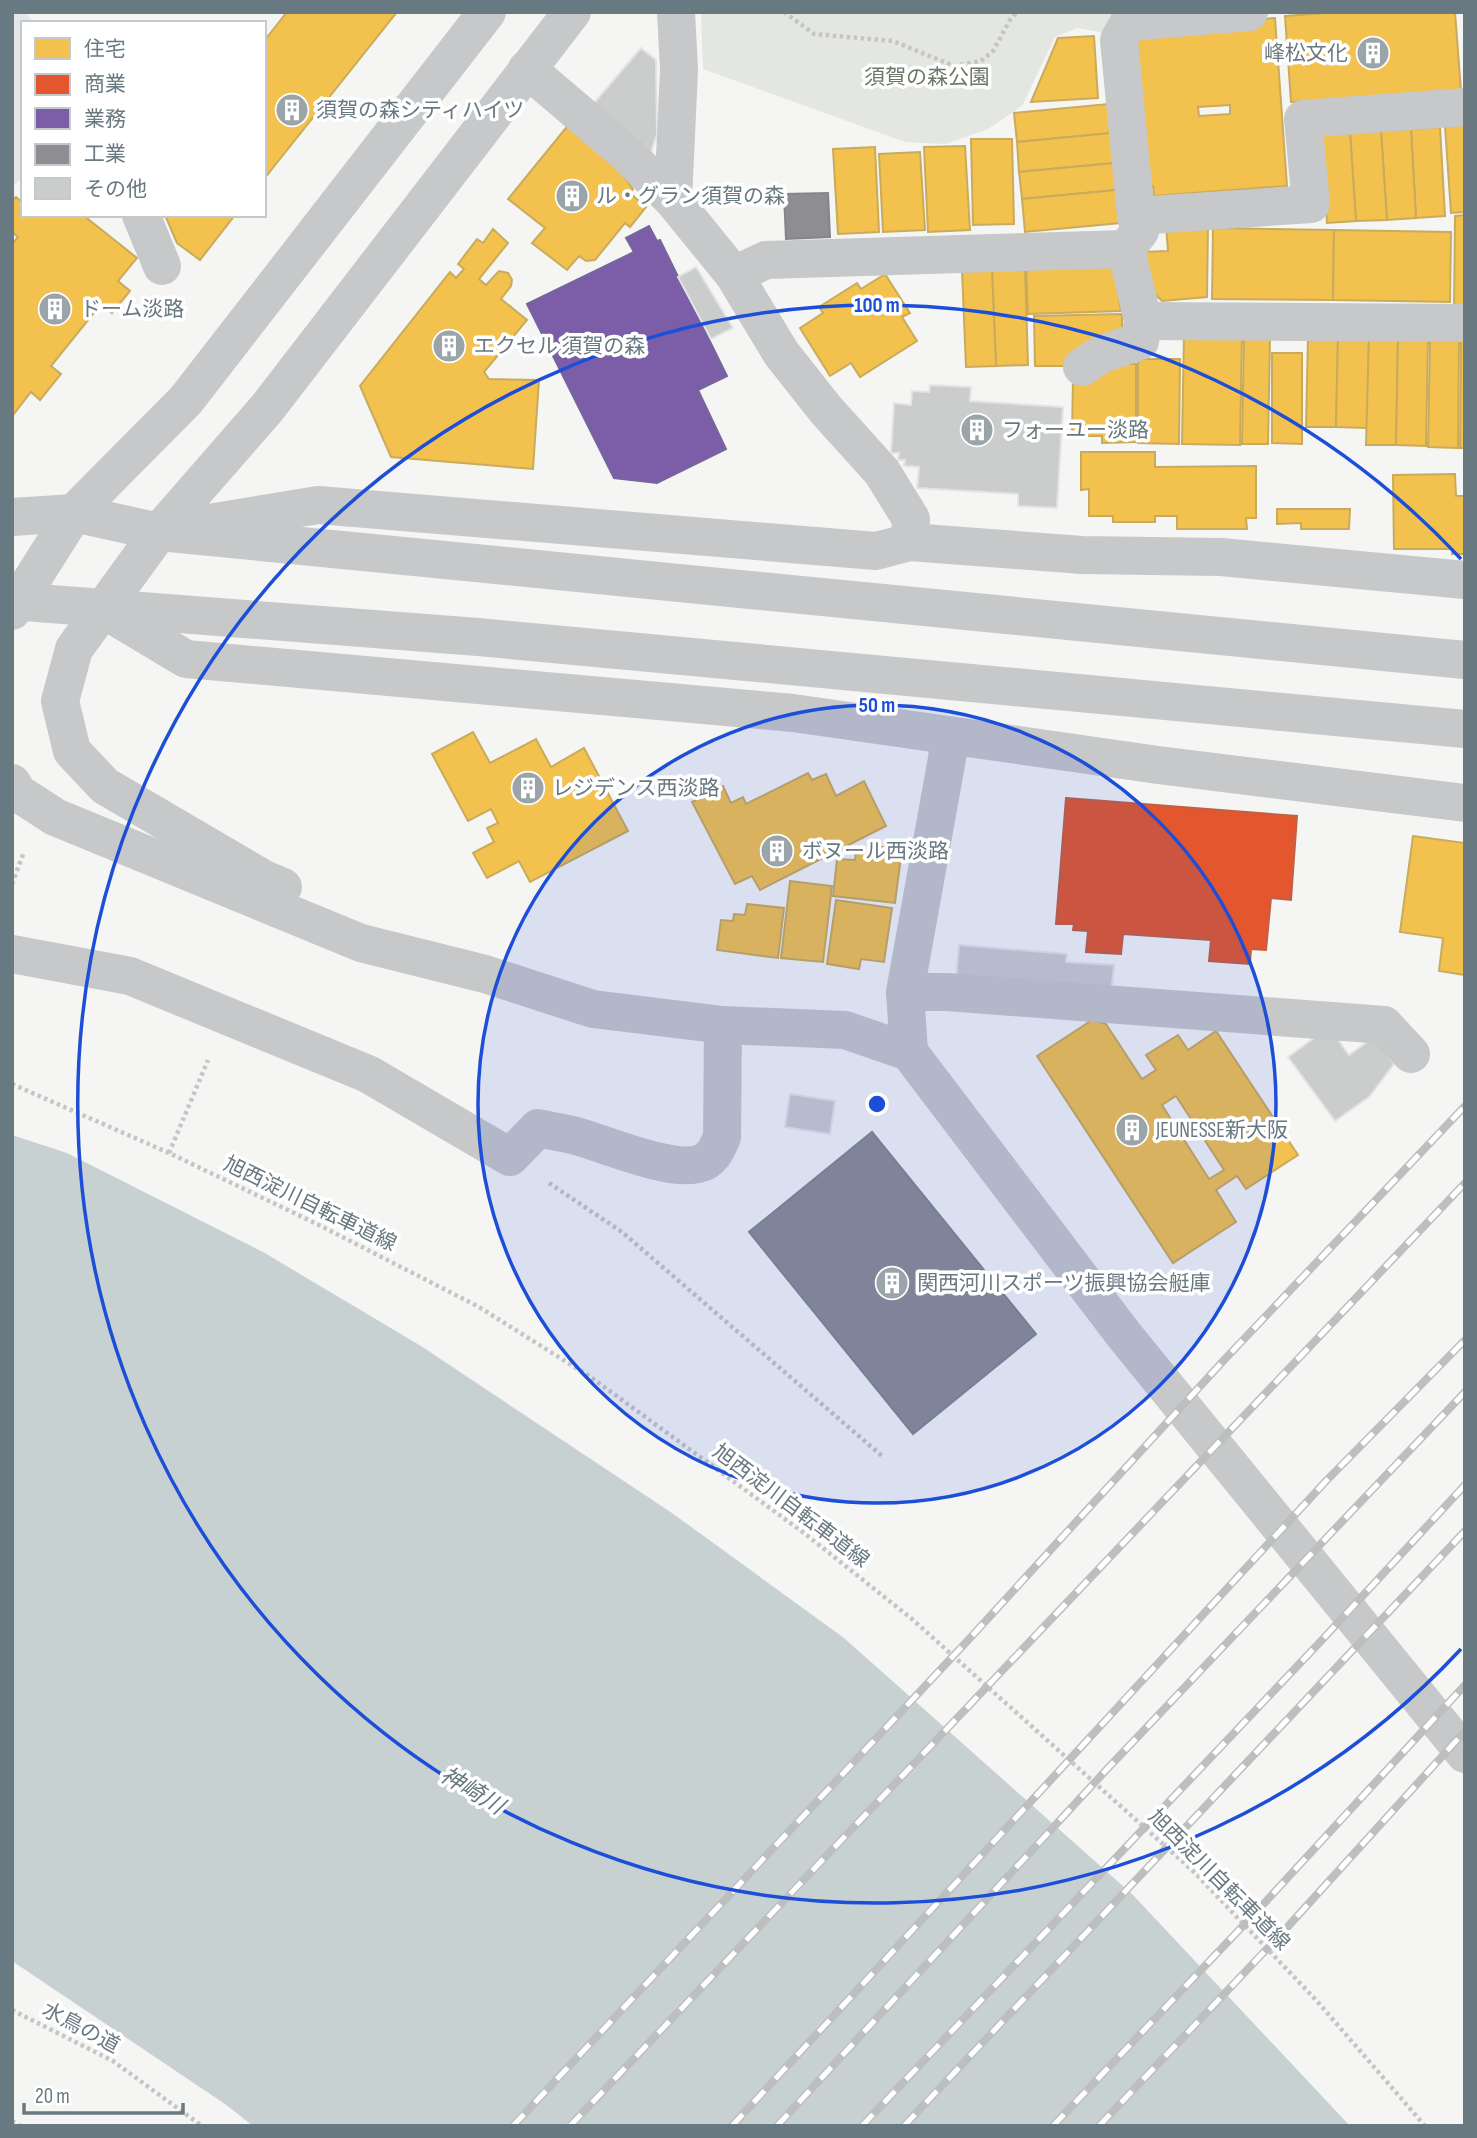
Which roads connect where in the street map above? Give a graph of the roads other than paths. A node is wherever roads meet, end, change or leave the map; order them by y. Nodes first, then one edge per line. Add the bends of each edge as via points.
1 (487, 12) edge
2 (572, 12) edge
3 (676, 12) edge
4 (1249, 12) edge
5 (527, 69) junction
6 (1465, 107) edge
7 (673, 200) junction
8 (142, 217) edge
9 (1131, 232) junction
10 (162, 266) dead end
11 (734, 275) junction
12 (1143, 321) junction
13 (1465, 323) edge
14 (1082, 367) dead end
15 (74, 513) junction
16 (12, 517) edge
17 (159, 532) junction
18 (910, 542) junction
19 (1465, 580) edge
20 (13, 604) edge
21 (102, 608) junction
22 (1465, 660) edge
23 (1465, 729) edge
24 (951, 736) junction
25 (12, 783) edge
26 (1465, 803) edge
27 (12, 954) edge
28 (485, 974) junction
29 (905, 992) junction
30 (723, 1025) junction
31 (909, 1052) junction
32 (1411, 1054) dead end
33 (1465, 1754) edge

1 - 15 street via 186,400
2 - 5 street
3 - 7 street via 680,70
4 - 9 street via 1129,22 1119,40
5 - 7 street via 627,154
5 - 17 street via 268,407
6 - 9 street via 1303,119 1311,204
7 - 11 street
8 - 10 street
9 - 11 street via 766,260
9 - 12 street
11 - 18 street via 781,352 882,472 911,519
12 - 13 street
12 - 14 street via 1140,341 1102,354
15 - 16 street
15 - 17 street
15 - 20 street
17 - 18 street via 318,505 877,551
17 - 21 street
17 - 22 street
18 - 19 street via 1082,555 1221,557
20 - 21 street
21 - 23 street via 492,638
21 - 24 street via 186,659 793,713
21 - 28 street via 74,649 60,701 72,751 105,786 264,879
24 - 26 street
24 - 29 street
25 - 28 street via 18,793 55,817 361,943
27 - 30 street via 130,976 368,1074 510,1157 538,1128 663,1162 700,1164 715,1154 722,1137
28 - 30 street via 593,1009
29 - 31 street
29 - 32 street via 1384,1025
30 - 31 street via 845,1030
31 - 33 street via 1124,1335

